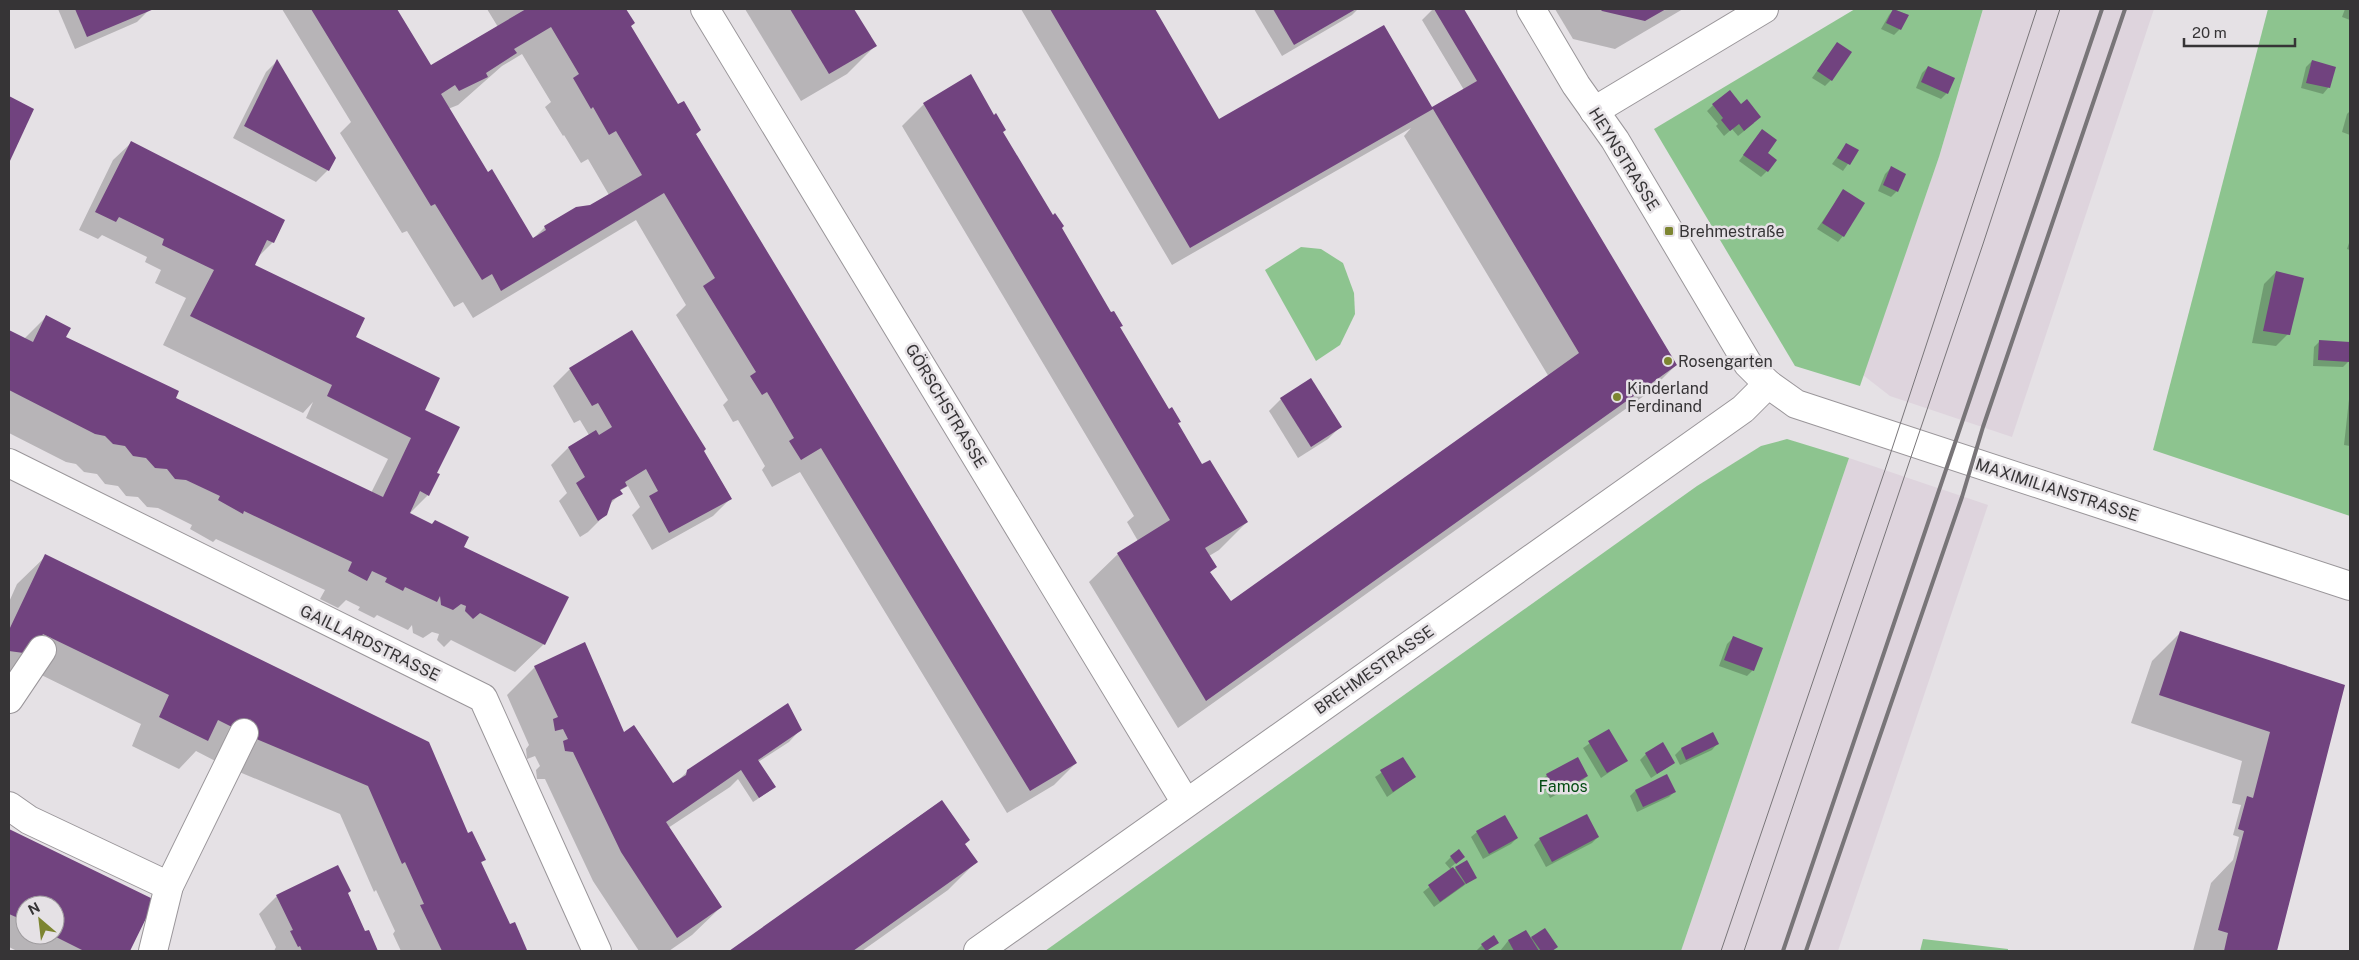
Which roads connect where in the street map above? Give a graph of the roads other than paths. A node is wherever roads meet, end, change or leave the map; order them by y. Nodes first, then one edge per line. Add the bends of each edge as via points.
1 (705, 9) edge
2 (1531, 9) edge
3 (1764, 9) edge
4 (1594, 111) junction
5 (1768, 384) junction
6 (9, 463) edge
7 (2350, 586) edge
8 (42, 650) dead end
9 (9, 699) edge
10 (244, 733) dead end
11 (1186, 803) junction
12 (9, 806) edge
13 (169, 886) junction
14 (152, 951) edge
15 (596, 951) edge
16 (978, 951) edge

1 - 11 street, GÖRSCHSTRASSE
2 - 4 street, HEYNSTRASSE
3 - 4 street
4 - 5 street, HEYNSTRASSE via 1748,364
5 - 7 street, MAXIMILIANSTRASSE via 1796,404
5 - 11 street, BREHMESTRASSE via 1743,409
6 - 15 street, GAILLARDSTRASSE via 483,698
8 - 9 street
10 - 13 street
11 - 16 street, BREHMESTRASSE
12 - 13 street via 29,820
13 - 14 street

